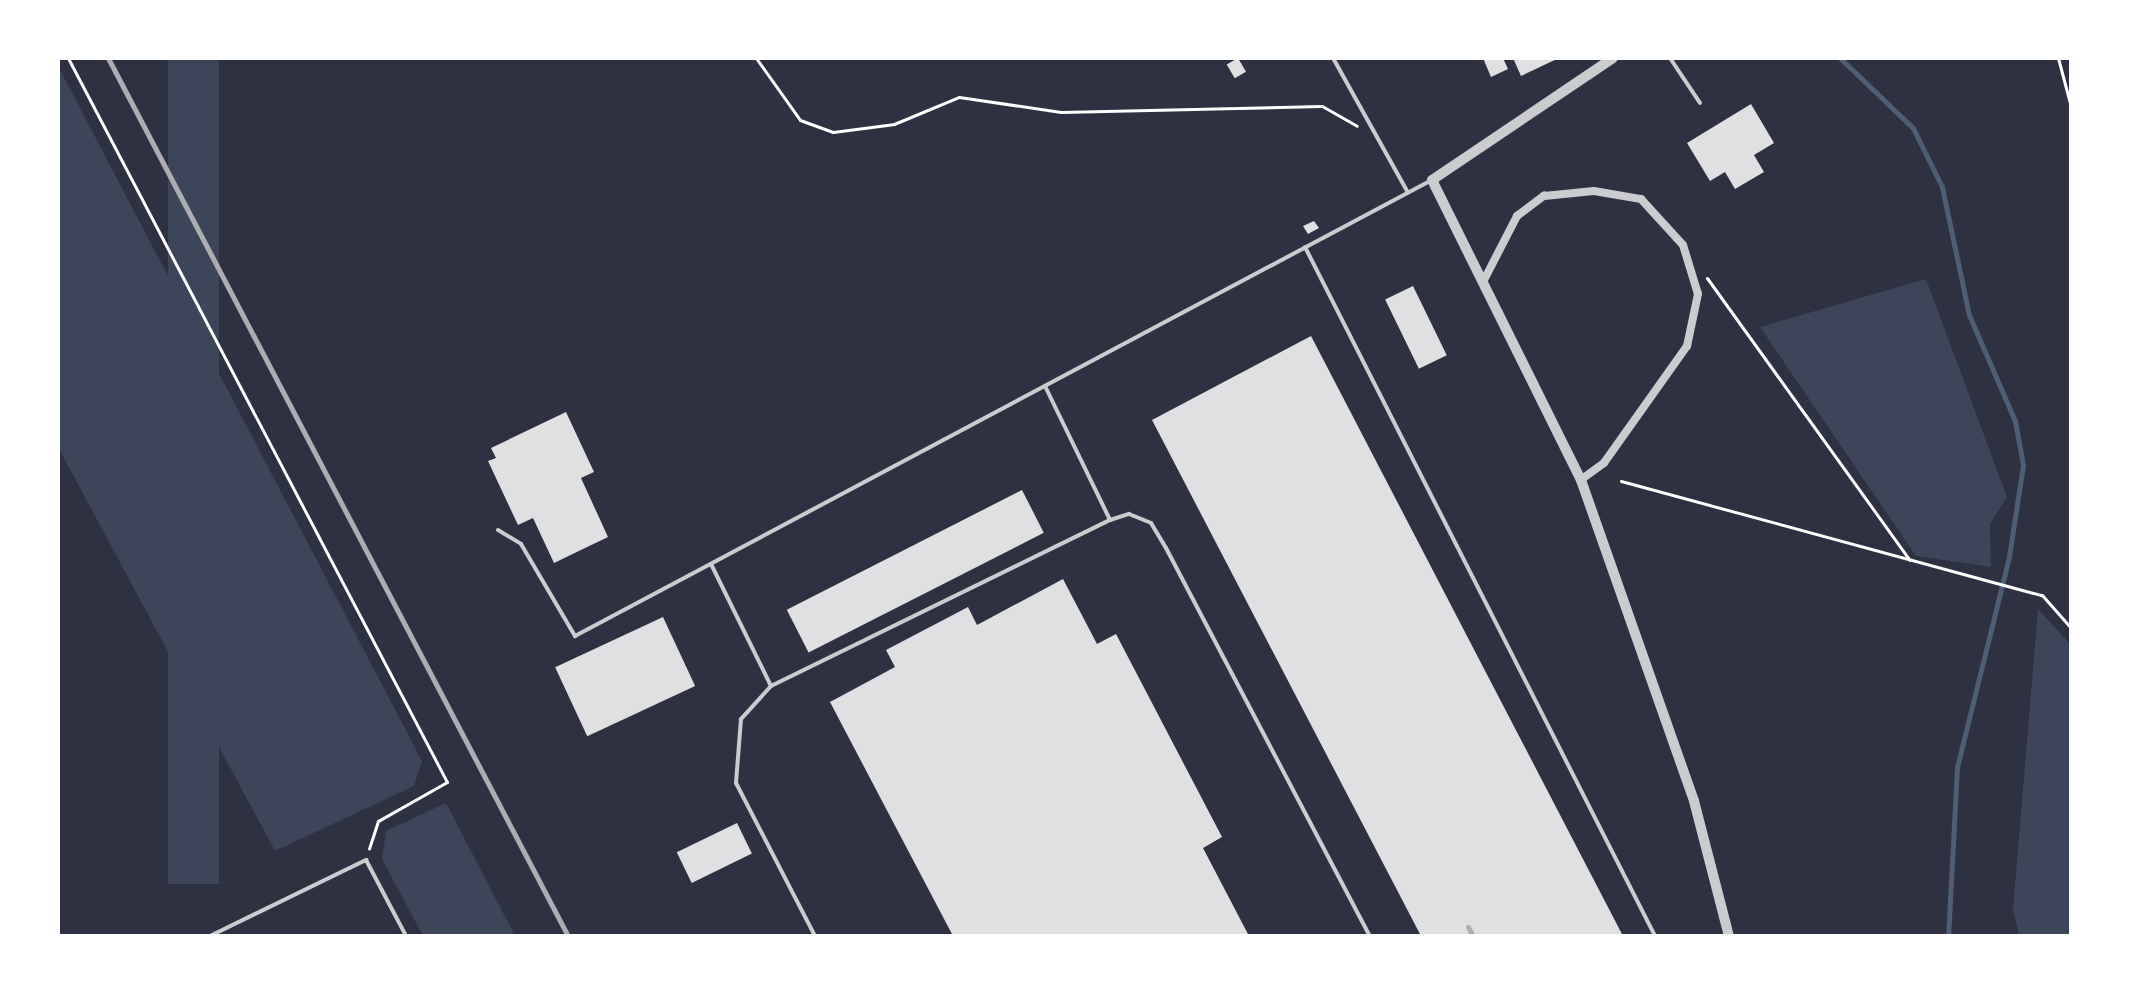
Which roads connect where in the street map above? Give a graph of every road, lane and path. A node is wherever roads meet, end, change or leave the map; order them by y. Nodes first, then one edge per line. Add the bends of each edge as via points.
1 (68, 58) edge
2 (756, 58) edge
3 (1333, 58) edge
4 (1613, 58) edge
5 (1670, 58) edge
6 (2058, 58) edge
7 (1700, 103) dead end
8 (2071, 107) edge
9 (1377, 137) junction
10 (1432, 180) junction
11 (1408, 193) junction
12 (1305, 247) junction
13 (1702, 271) dead end
14 (1484, 280) junction
15 (1045, 386) junction
16 (1581, 480) junction
17 (1621, 481) dead end
18 (1110, 520) junction
19 (498, 530) dead end
20 (1911, 562) junction
21 (711, 564) junction
22 (2071, 628) edge
23 (771, 686) junction
24 (366, 860) junction
25 (210, 936) edge
26 (406, 936) edge
27 (815, 936) edge
28 (1370, 936) edge
29 (1655, 936) edge
30 (1729, 936) edge

1 - 24 path via 447,782 378,821
2 - 9 path via 800,120 833,132 894,124 959,97 1091,112 1322,106
3 - 9 lane
4 - 10 street
5 - 7 lane
6 - 8 path
9 - 11 lane
10 - 11 lane
10 - 14 street
11 - 12 lane
12 - 15 lane
12 - 29 lane
13 - 20 path
14 - 16 street
14 - 16 street via 1517,216 1544,196 1594,191 1641,199 1683,245 1698,294 1687,346 1604,463
15 - 18 lane
15 - 21 lane
16 - 30 street via 1694,801
17 - 20 path
18 - 23 lane
18 - 28 lane via 1129,514 1151,523
19 - 21 lane via 521,544 575,636
20 - 22 path via 2042,595
21 - 23 lane
23 - 27 lane via 741,719 736,783
24 - 25 lane
24 - 26 lane

